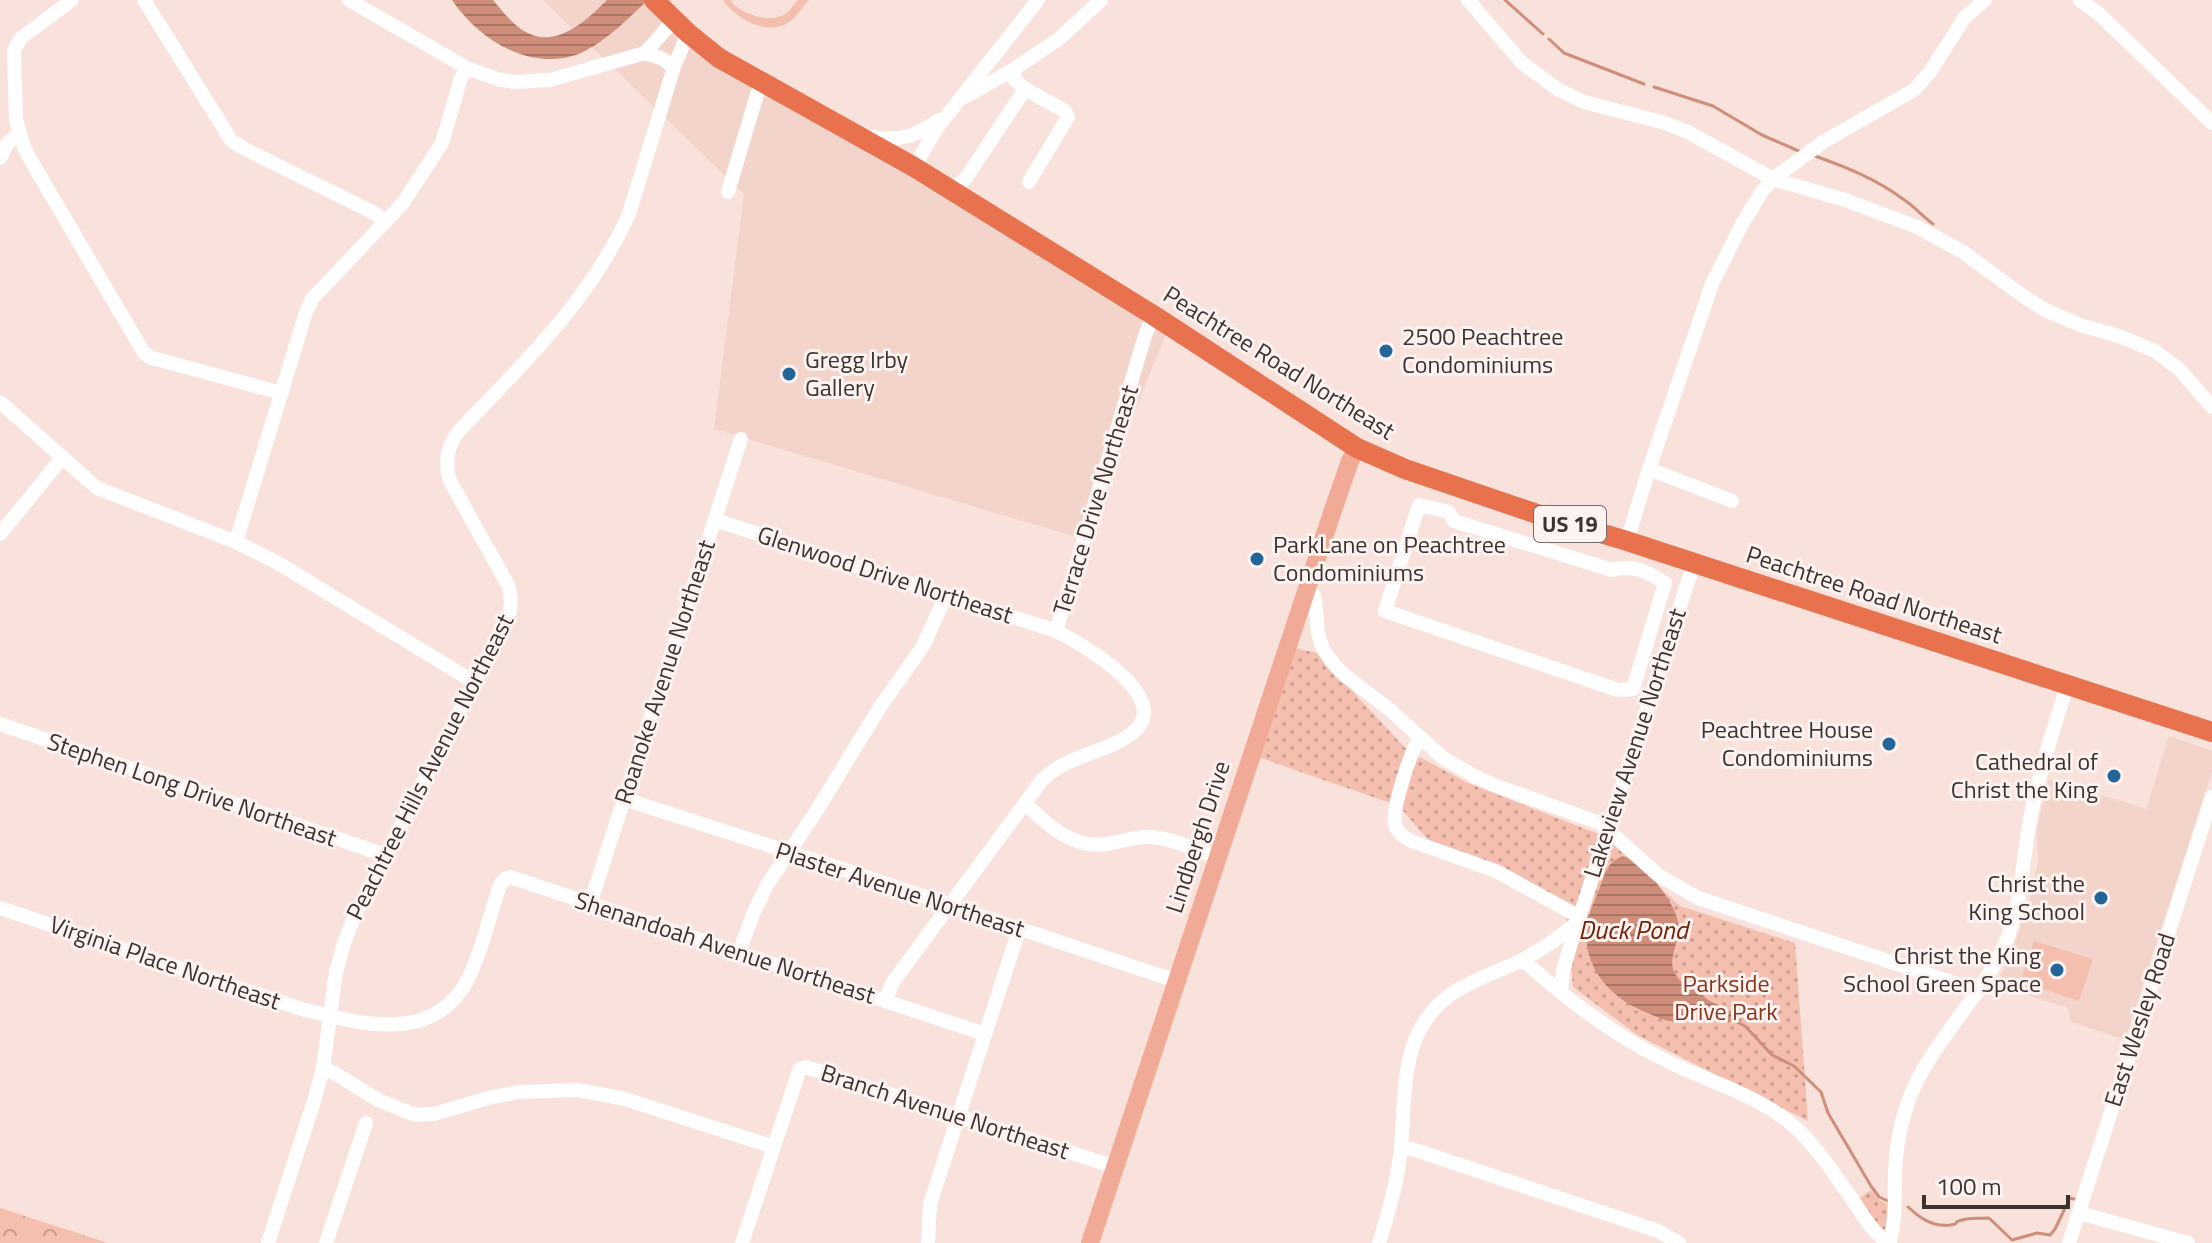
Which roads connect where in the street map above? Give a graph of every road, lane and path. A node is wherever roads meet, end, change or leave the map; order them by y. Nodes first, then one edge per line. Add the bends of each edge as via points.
1 (72, 0) edge
2 (144, 0) edge
3 (349, 0) edge
4 (1038, 0) edge
5 (1101, 0) edge
6 (1468, 0) edge
7 (1985, 0) edge
8 (2081, 0) edge
9 (656, 2) edge
10 (681, 26) junction
11 (645, 53) junction
12 (674, 67) junction
13 (467, 68) junction
14 (1014, 69) junction
15 (761, 81) junction
16 (1025, 89) junction
17 (953, 107) junction
18 (2212, 123) edge
19 (19, 133) junction
20 (858, 136) junction
21 (0, 158) edge
22 (914, 167) junction
23 (1773, 179) junction
24 (1029, 182) dead end
25 (728, 192) dead end
26 (953, 192) junction
27 (385, 223) junction
28 (1153, 315) junction
29 (282, 393) junction
30 (0, 402) edge
31 (2212, 407) edge
32 (741, 439) dead end
33 (1357, 448) junction
34 (62, 458) junction
35 (1649, 469) junction
36 (1464, 489) junction
37 (1732, 501) dead end
38 (715, 520) junction
39 (1454, 521) junction
40 (0, 534) edge
41 (1627, 541) junction
42 (236, 542) junction
43 (1694, 563) junction
44 (1308, 586) junction
45 (946, 595) junction
46 (1056, 631) junction
47 (1643, 653) junction
48 (1661, 662) junction
49 (1637, 674) junction
50 (474, 682) junction
51 (1655, 683) junction
52 (2067, 686) junction
53 (0, 724) edge
54 (2212, 732) edge
55 (1420, 738) junction
56 (2212, 797) edge
57 (624, 799) junction
58 (1025, 803) junction
59 (1607, 828) junction
60 (789, 853) junction
61 (385, 855) junction
62 (1217, 857) junction
63 (590, 904) junction
64 (949, 906) junction
65 (0, 908) edge
66 (489, 916) joint
67 (1578, 919) junction
68 (1019, 930) junction
69 (739, 953) junction
70 (1523, 960) junction
71 (1176, 981) junction
72 (1561, 992) junction
73 (1977, 993) junction
74 (885, 1001) junction
75 (330, 1016) junction
76 (985, 1034) junction
77 (323, 1068) junction
78 (958, 1116) junction
79 (366, 1123) dead end
80 (774, 1147) junction
81 (1401, 1147) junction
82 (1115, 1167) junction
83 (2079, 1213) junction
84 (1889, 1242) edge
85 (268, 1243) edge
86 (326, 1243) edge
87 (742, 1243) edge
88 (928, 1243) edge
89 (1090, 1243) edge
90 (1379, 1243) edge
91 (1679, 1243) edge
92 (2069, 1243) edge
93 (2188, 1243) edge

1 - 19 street via 16,43
2 - 27 street via 231,140
3 - 13 street
4 - 17 street
5 - 14 street via 1060,38
6 - 23 street via 1522,63 1559,90 1688,132
7 - 23 street via 1965,17 1914,90 1823,142
8 - 18 street
9 - 10 highway, Peachtree Road Northeast / US 19
10 - 11 street
10 - 12 street, Peachtree Hills Avenue Northeast
10 - 15 highway, Peachtree Road Northeast / US 19 via 719,58
11 - 12 street
11 - 13 street via 532,82 497,79
12 - 50 street, Peachtree Hills Avenue Northeast via 619,236 559,325 449,447 450,481 511,597 509,615
13 - 27 street via 442,143
14 - 16 street via 1015,80
14 - 17 street
15 - 20 highway, Peachtree Road Northeast / US 19
15 - 25 street
16 - 24 street via 1068,117
16 - 26 street
17 - 20 street via 911,136
17 - 22 street
19 - 21 street
19 - 29 street via 144,353
20 - 22 highway, Peachtree Road Northeast / US 19
22 - 26 highway, Peachtree Road Northeast / US 19
23 - 31 street via 1892,216 1939,238 2045,310 2155,351
23 - 35 street via 1742,224 1712,284
26 - 28 highway, Peachtree Road Northeast / US 19
27 - 29 street via 312,299
28 - 33 highway, Peachtree Road Northeast / US 19
28 - 46 street, Terrace Drive Northeast
29 - 42 street
30 - 34 street
32 - 38 street, Roanoke Avenue Northeast
33 - 36 highway, Peachtree Road Northeast / US 19
33 - 44 main road, Lindbergh Drive
34 - 40 street
34 - 42 street via 97,488
35 - 37 street
35 - 41 street
36 - 39 street
36 - 41 highway, Peachtree Road Northeast / US 19
38 - 45 street, Glenwood Drive Northeast
38 - 57 street, Roanoke Avenue Northeast
39 - 47 street via 1612,570 1627,566 1649,572 1665,583
39 - 49 street via 1449,512 1419,505 1385,611 1618,690 1633,689
41 - 43 highway, Peachtree Road Northeast / US 19
42 - 50 street
43 - 48 street, Lakeview Avenue Northeast
43 - 52 highway, Peachtree Road Northeast / US 19
44 - 55 street via 1315,598 1323,649 1332,662
44 - 62 main road, Lindbergh Drive
45 - 46 street, Glenwood Drive Northeast
45 - 60 street via 923,646
46 - 58 street, Terrace Drive Northeast via 1125,679 1141,697 1144,714 1130,735 1051,771
47 - 48 street
47 - 49 street
48 - 51 street, Lakeview Avenue Northeast
49 - 51 street
50 - 61 street, Peachtree Hills Avenue Northeast
51 - 59 street, Lakeview Avenue Northeast
52 - 54 highway, Peachtree Road Northeast / US 19
52 - 73 street via 2036,791 2013,921 1999,958
53 - 61 street, Stephen Long Drive Northeast
55 - 59 street via 1476,777
55 - 67 street via 1394,812 1401,834 1496,871
56 - 83 street, East Wesley Road
57 - 60 street, Plaster Avenue Northeast
57 - 63 street, Roanoke Avenue Northeast
58 - 62 street via 1054,830 1083,843 1151,837
58 - 64 street
59 - 67 street, Lakeview Avenue Northeast
59 - 73 street via 1658,875 1698,898
60 - 64 street, Plaster Avenue Northeast
60 - 69 street via 759,899
61 - 75 street, Peachtree Hills Avenue Northeast via 345,940
62 - 71 main road, Lindbergh Drive
63 - 66 street, Shenandoah Avenue Northeast via 510,877 500,885
63 - 69 street, Shenandoah Avenue Northeast
64 - 68 street, Plaster Avenue Northeast
64 - 74 street
65 - 75 street, Virginia Place Northeast
66 - 75 street, Virginia Place Northeast via 469,977 444,1009 426,1019 391,1026
67 - 70 street
67 - 72 street, Lakeview Avenue Northeast
68 - 71 street, Plaster Avenue Northeast
68 - 76 street
69 - 74 street, Shenandoah Avenue Northeast
70 - 72 street
70 - 81 street via 1449,995 1419,1028 1406,1065
71 - 82 main road, Lindbergh Drive
72 - 84 street via 1642,1048 1744,1094 1788,1122 1824,1161 1876,1234
73 - 84 street via 1930,1058 1907,1106 1897,1149
74 - 76 street, Shenandoah Avenue Northeast
75 - 77 street, Peachtree Hills Avenue Northeast
76 - 78 street
77 - 80 street via 415,1115 518,1092 578,1090 625,1099
77 - 85 street, Peachtree Hills Avenue Northeast
78 - 80 street, Branch Avenue Northeast via 811,1068 800,1069
78 - 82 street, Branch Avenue Northeast
78 - 88 street via 930,1204
79 - 86 street
80 - 87 street
81 - 90 street
81 - 91 street via 1658,1231
82 - 89 main road, Lindbergh Drive
83 - 92 street, East Wesley Road
83 - 93 street

